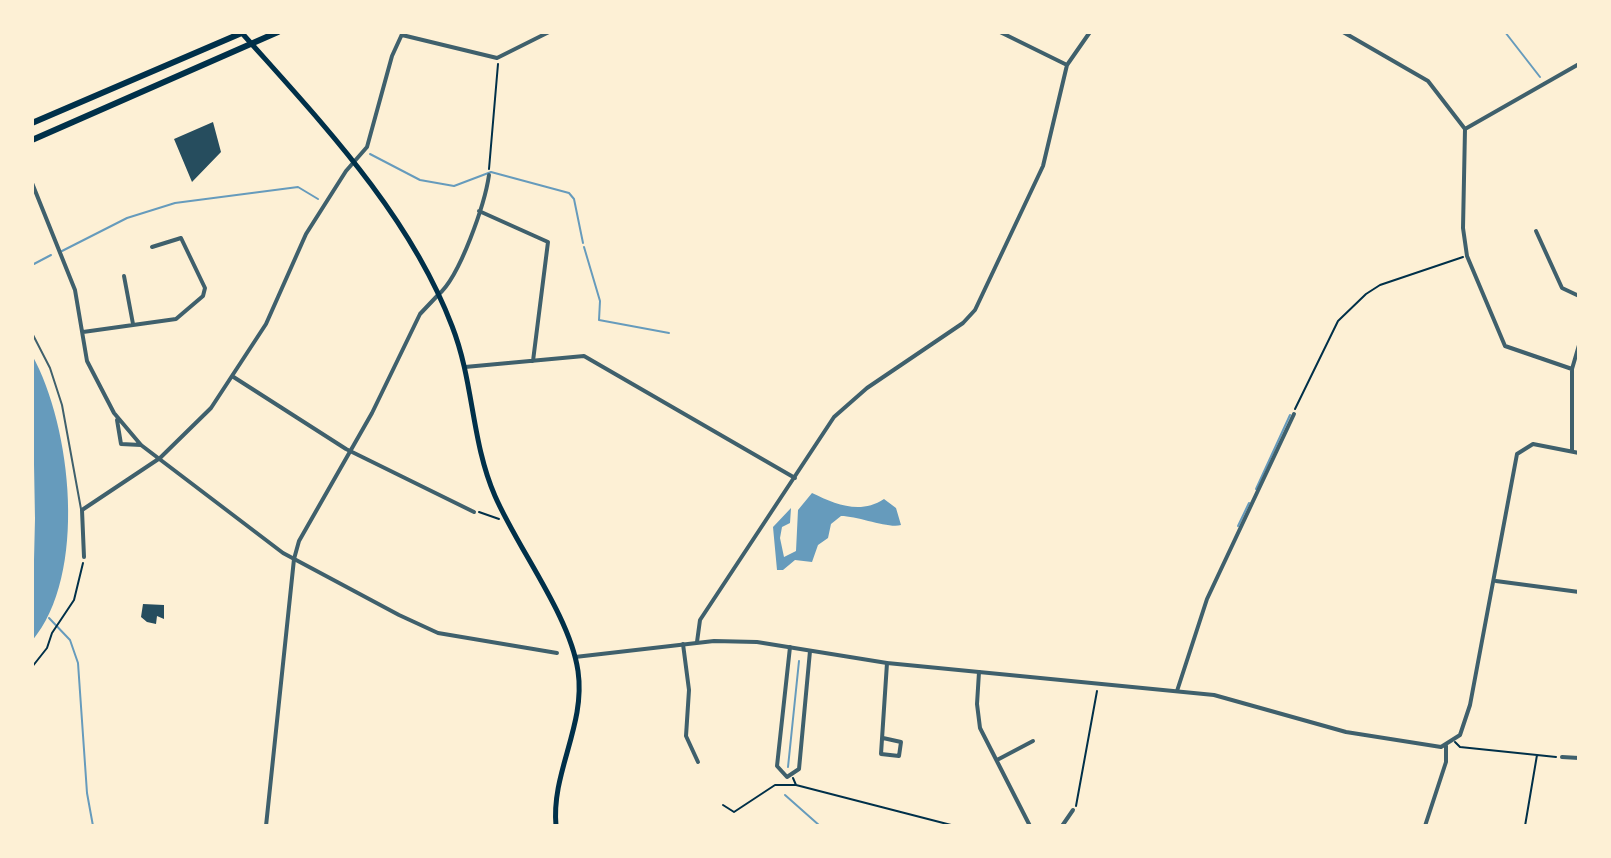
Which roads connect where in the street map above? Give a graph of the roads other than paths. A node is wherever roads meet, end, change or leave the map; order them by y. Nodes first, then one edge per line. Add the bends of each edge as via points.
1 (243, 32) edge
2 (278, 32) edge
3 (549, 32) edge
4 (1000, 32) edge
5 (1090, 32) edge
6 (1343, 32) edge
7 (402, 34) edge
8 (1579, 64) edge
9 (1067, 65) junction
10 (32, 123) edge
11 (1465, 129) junction
12 (32, 140) edge
13 (354, 163) junction
14 (489, 173) road end
15 (32, 183) edge
16 (479, 211) junction
17 (1536, 231) dead end
18 (152, 247) dead end
19 (124, 276) dead end
20 (438, 295) junction
21 (1579, 296) edge
22 (133, 324) junction
23 (83, 332) junction
24 (32, 333) edge
25 (1579, 345) edge
26 (533, 361) junction
27 (465, 367) junction
28 (1572, 369) junction
29 (232, 376) junction
30 (1294, 414) road end
31 (117, 417) junction
32 (141, 445) junction
33 (352, 450) junction
34 (1572, 451) junction
35 (1579, 453) edge
36 (160, 458) junction
37 (795, 478) junction
38 (82, 510) junction
39 (474, 512) road end
40 (84, 557) road end
41 (294, 559) junction
42 (1496, 581) junction
43 (1579, 592) edge
44 (697, 642) junction
45 (683, 644) junction
46 (790, 647) junction
47 (810, 651) junction
48 (557, 653) dead end
49 (575, 657) junction
50 (887, 663) junction
51 (979, 672) junction
52 (1177, 691) junction
53 (883, 738) junction
54 (1033, 741) dead end
55 (1446, 746) junction
56 (1562, 757) road end
57 (1579, 758) edge
58 (997, 760) junction
59 (698, 762) dead end
60 (1073, 810) road end
61 (266, 826) edge
62 (556, 826) edge
63 (1030, 826) edge
64 (1062, 826) edge
65 (1425, 826) edge

1 - 10 highway
1 - 13 main road
2 - 12 highway
3 - 7 street via 497,58
4 - 9 street
5 - 9 street
6 - 11 street via 1428,81
7 - 13 street via 367,147
8 - 11 street
9 - 37 street via 1043,166 975,310 844,407
11 - 28 street via 1467,256 1505,346
13 - 20 main road via 385,202
13 - 29 street via 306,234 266,324
14 - 16 street
15 - 23 street via 75,290
16 - 20 street via 450,282
16 - 26 street via 548,242
17 - 21 street via 1562,288
18 - 22 street via 181,238 205,293 176,319
19 - 22 street
20 - 27 main road
20 - 33 street via 420,314
22 - 23 street
23 - 31 street via 87,361
24 - 38 lane via 61,401
25 - 28 street
26 - 27 street
26 - 37 street via 593,359
27 - 49 main road via 481,460
28 - 34 street
29 - 33 street
29 - 36 street via 201,421
30 - 52 street via 1207,599
31 - 32 street
31 - 32 street via 121,444
32 - 36 street
33 - 39 street
33 - 41 street via 299,541
34 - 35 street
34 - 42 street via 1533,444 1517,454
36 - 38 street
36 - 41 street
37 - 44 street via 700,620
38 - 40 street
41 - 48 street via 438,633
41 - 61 street
42 - 43 street
42 - 55 street via 1463,730
44 - 45 street
44 - 46 street
45 - 49 street
45 - 59 street via 689,690 686,736
46 - 47 street
46 - 47 street via 777,766 787,777 799,769
47 - 50 street
49 - 62 main road via 578,715 558,784
50 - 51 street
50 - 53 street
51 - 52 street
51 - 58 street via 977,717
52 - 55 street via 1214,695 1346,732 1429,748
53 - 53 street via 881,754 899,756 901,742
54 - 58 street
55 - 65 street via 1446,762
56 - 57 street
58 - 63 street
60 - 64 street

